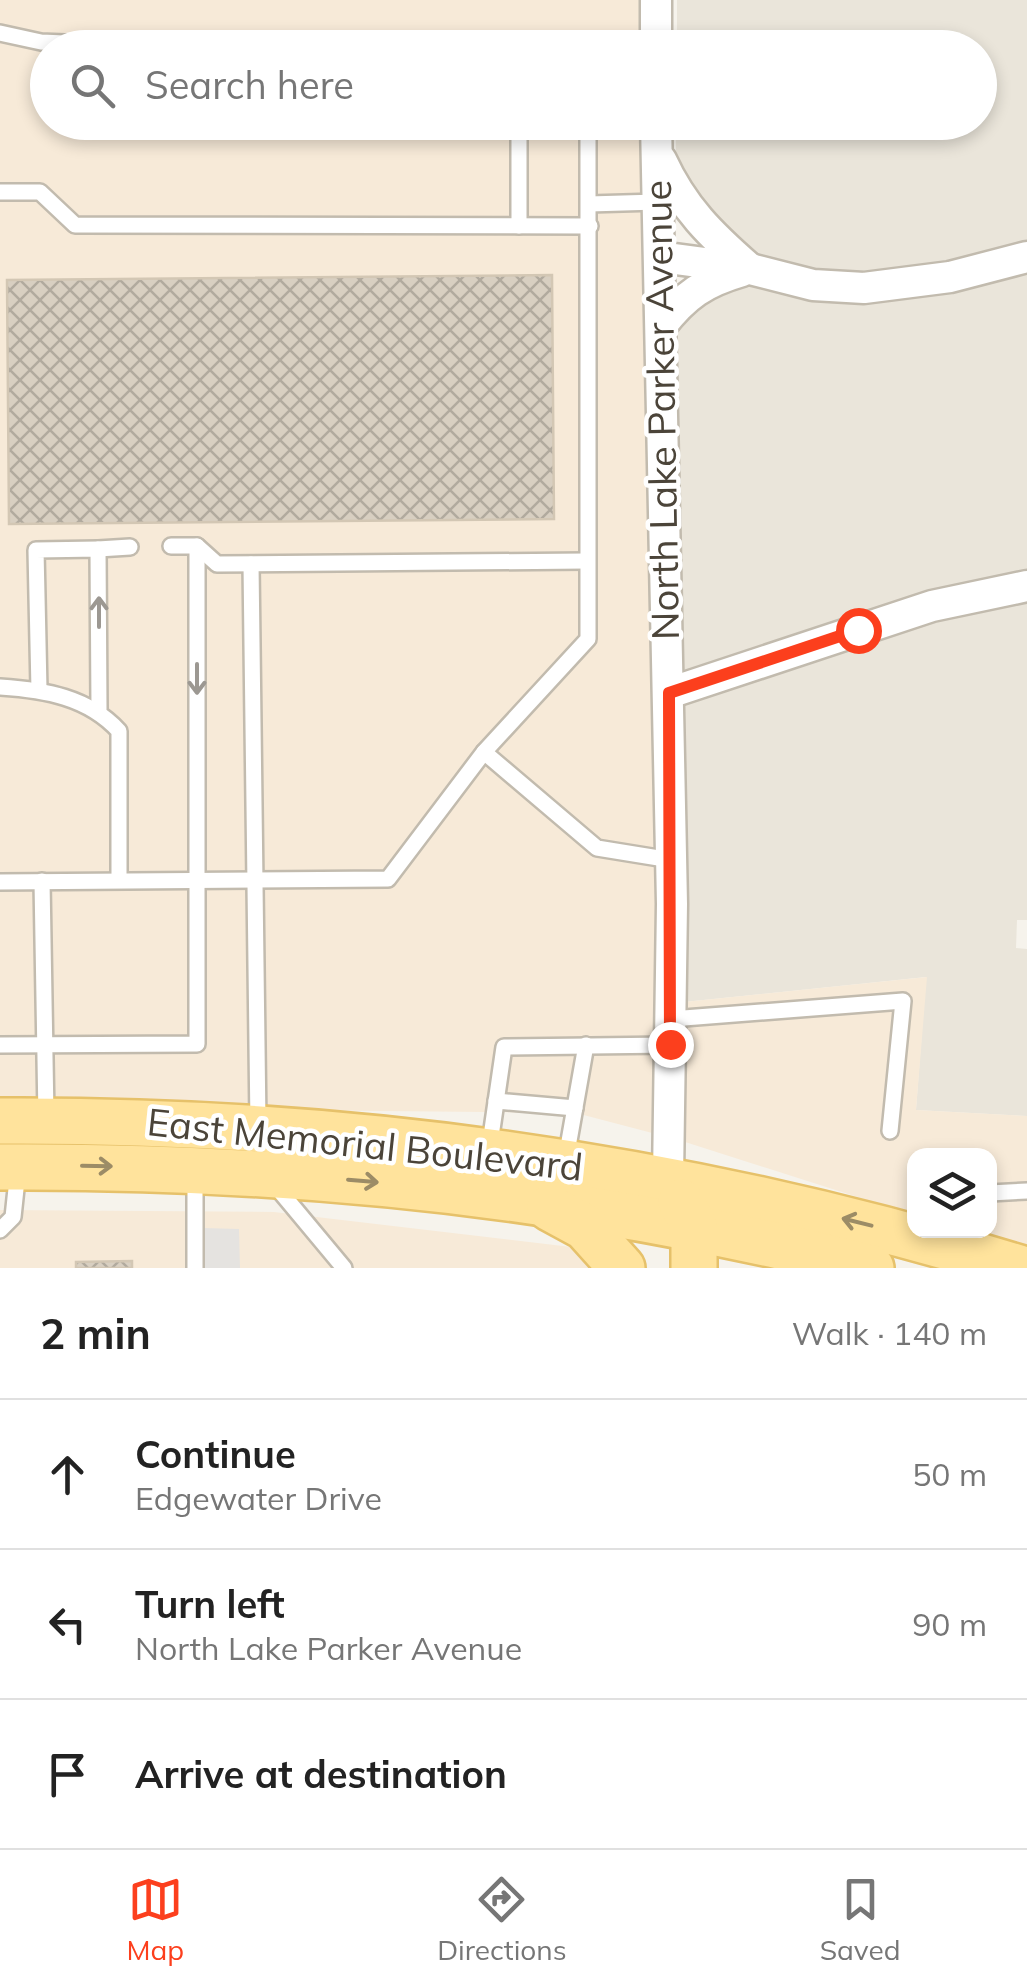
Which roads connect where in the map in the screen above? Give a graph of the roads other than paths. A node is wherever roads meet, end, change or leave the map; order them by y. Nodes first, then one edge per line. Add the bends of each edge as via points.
1 (656, 0) edge
2 (656, 30) edge
3 (0, 33) edge
4 (30, 40) edge
5 (519, 140) edge
6 (588, 140) edge
7 (656, 140) edge
8 (657, 140) edge
9 (0, 192) edge
10 (657, 202) junction
11 (589, 204) junction
12 (518, 226) junction
13 (590, 226) junction
14 (660, 256) junction
15 (1027, 257) edge
16 (750, 269) junction
17 (660, 326) junction
18 (171, 546) dead end
19 (198, 546) junction
20 (130, 547) dead end
21 (98, 550) junction
22 (586, 561) junction
23 (251, 564) junction
24 (1027, 586) edge
25 (0, 687) edge
26 (38, 690) junction
27 (669, 693) junction
28 (99, 709) junction
29 (484, 752) junction
30 (671, 860) junction
31 (254, 879) junction
32 (119, 880) junction
33 (42, 881) junction
34 (197, 881) junction
35 (0, 882) edge
36 (671, 1032) junction
37 (46, 1044) junction
38 (0, 1045) edge
39 (586, 1045) junction
40 (496, 1101) junction
41 (575, 1108) junction
42 (0, 1121) edge
43 (46, 1121) junction
44 (258, 1129) junction
45 (890, 1131) dead end
46 (489, 1151) junction
47 (565, 1162) junction
48 (9, 1167) edge
49 (195, 1170) junction
50 (266, 1173) junction
51 (1027, 1191) edge
52 (997, 1193) edge
53 (659, 1198) junction
54 (535, 1200) junction
55 (0, 1230) edge
56 (964, 1240) edge
57 (694, 1247) edge
58 (194, 1268) edge
59 (344, 1268) edge
60 (622, 1268) edge
61 (648, 1268) edge
62 (872, 1268) edge
63 (1018, 1268) edge

1 - 2 street
3 - 4 lane
5 - 12 lane
6 - 11 lane
7 - 10 street, North Lake Parker Avenue
8 - 16 street via 678,197
9 - 12 lane via 40,192 75,225
10 - 11 lane
10 - 14 street, North Lake Parker Avenue
11 - 13 lane
12 - 13 lane
13 - 22 lane
14 - 16 street
14 - 17 street, North Lake Parker Avenue
15 - 16 street via 864,288 813,285
16 - 17 street via 700,286
17 - 27 street, North Lake Parker Avenue
18 - 19 lane
19 - 23 lane via 217,564
19 -> 34 lane
20 - 21 lane
21 - 26 lane via 36,550
28 -> 21 lane
22 - 23 lane
22 - 29 lane via 588,638
23 - 31 lane
24 - 27 street via 932,606
25 - 26 lane
26 - 28 lane
27 - 30 street, North Lake Parker Avenue
28 - 32 lane via 119,732
29 - 30 lane via 597,848
29 - 31 lane via 388,879
30 - 36 street, North Lake Parker Avenue
31 - 34 lane
31 - 44 lane
32 - 33 lane
32 - 34 lane
33 - 35 lane
33 - 37 lane
34 - 37 lane via 198,1044
36 - 39 lane
36 - 45 lane via 903,1002
36 - 53 street, North Lake Parker Avenue
37 - 38 lane
37 - 43 lane
39 - 40 lane via 504,1046
39 - 41 lane
40 - 41 lane
40 - 46 lane
41 - 47 lane
42 - 43 main road, East Memorial Boulevard
43 - 44 main road, East Memorial Boulevard
44 - 46 main road, East Memorial Boulevard
46 - 47 main road, East Memorial Boulevard
47 - 53 main road, East Memorial Boulevard
48 -> 49 main road, East Memorial Boulevard
48 - 55 lane via 13,1218
49 - 50 main road, East Memorial Boulevard
49 - 58 lane
50 -> 54 main road, East Memorial Boulevard
50 - 59 lane
51 - 52 lane
53 - 54 main road, East Memorial Boulevard
56 -> 53 main road, East Memorial Boulevard
53 - 57 main road
53 - 61 main road
54 - 60 main road via 585,1226
56 - 63 main road, East Memorial Boulevard
57 - 62 main road

